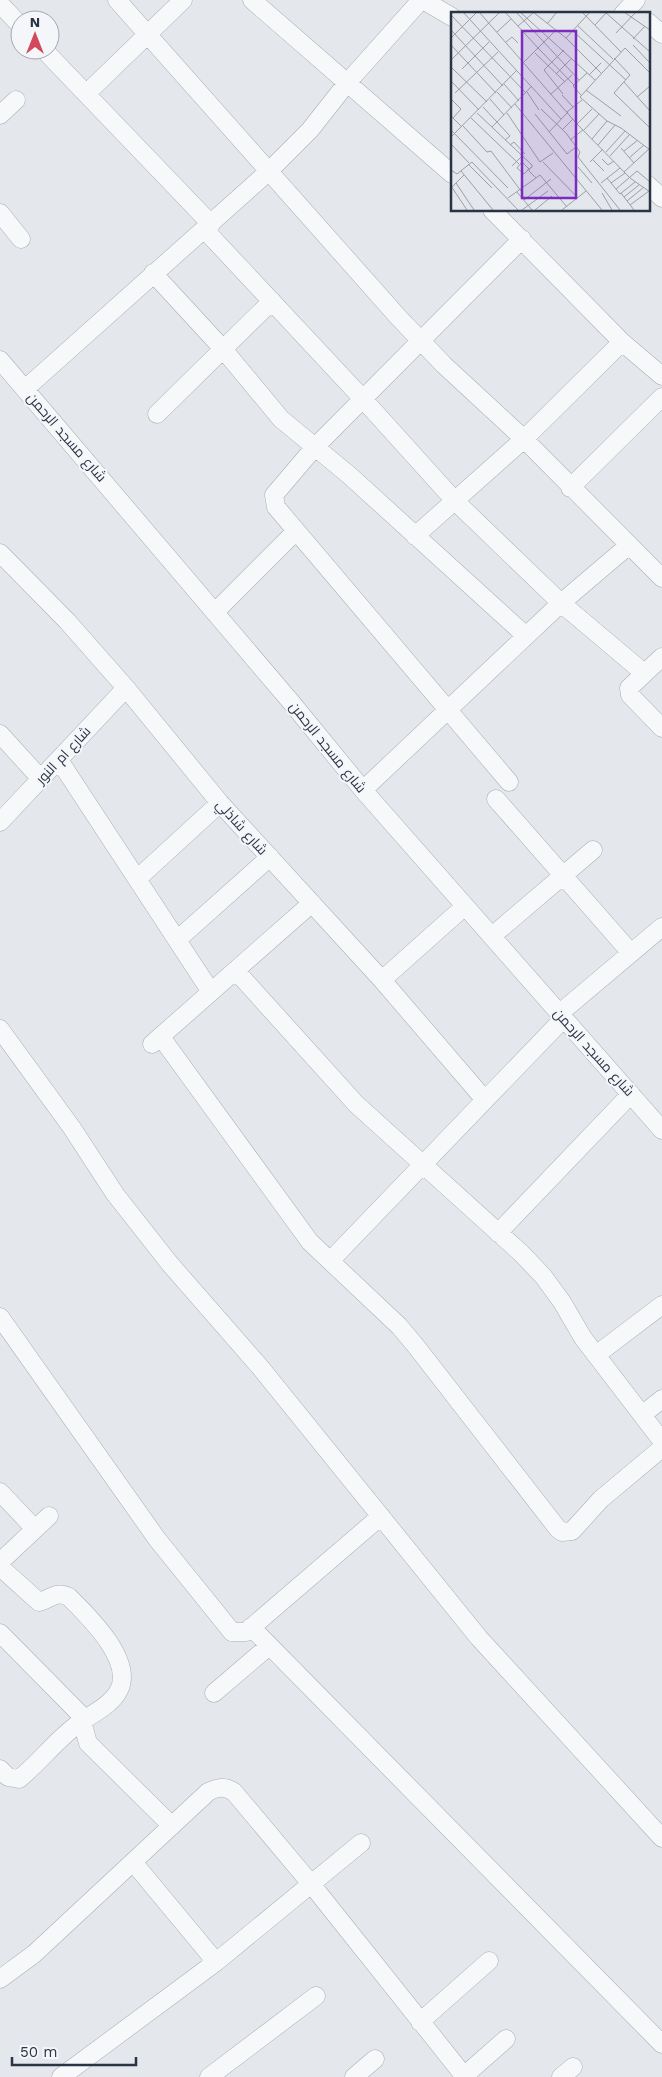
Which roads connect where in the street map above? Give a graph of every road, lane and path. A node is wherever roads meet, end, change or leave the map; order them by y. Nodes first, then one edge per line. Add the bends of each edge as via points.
1 (117, 0) edge
2 (183, 0) edge
3 (252, 0) edge
4 (422, 0) edge
5 (0, 4) edge
6 (10, 14) edge
7 (451, 16) edge
8 (650, 24) edge
9 (662, 34) edge
10 (147, 35) junction
11 (54, 60) edge
12 (347, 82) junction
13 (86, 94) junction
14 (16, 100) dead end
15 (0, 115) edge
16 (268, 172) junction
17 (451, 173) edge
18 (650, 187) edge
19 (662, 198) edge
20 (493, 211) edge
21 (0, 213) edge
22 (208, 227) junction
23 (21, 239) dead end
24 (522, 239) junction
25 (154, 273) junction
26 (272, 300) junction
27 (421, 341) junction
28 (622, 342) junction
29 (223, 349) junction
30 (0, 360) edge
31 (662, 376) edge
32 (25, 389) junction
33 (662, 397) edge
34 (363, 398) junction
35 (157, 414) dead end
36 (524, 439) junction
37 (314, 448) junction
38 (570, 488) junction
39 (456, 501) junction
40 (296, 531) junction
41 (415, 536) junction
42 (628, 546) junction
43 (0, 553) edge
44 (662, 578) edge
45 (561, 603) junction
46 (215, 612) junction
47 (526, 636) junction
48 (662, 656) edge
49 (644, 673) junction
50 (126, 688) junction
51 (448, 710) junction
52 (662, 728) edge
53 (0, 734) edge
54 (59, 760) junction
55 (41, 779) junction
56 (509, 782) dead end
57 (363, 790) junction
58 (496, 799) dead end
59 (220, 803) junction
60 (0, 822) edge
61 (594, 850) dead end
62 (270, 857) junction
63 (563, 876) junction
64 (136, 879) junction
65 (312, 903) junction
66 (465, 906) junction
67 (662, 927) edge
68 (492, 936) junction
69 (177, 940) junction
70 (631, 953) junction
71 (236, 971) junction
72 (382, 980) junction
73 (211, 992) junction
74 (562, 1015) junction
75 (0, 1029) edge
76 (631, 1094) junction
77 (485, 1100) junction
78 (662, 1130) edge
79 (422, 1166) junction
80 (498, 1233) junction
81 (330, 1261) junction
82 (662, 1305) edge
83 (0, 1317) edge
84 (596, 1355) junction
85 (662, 1399) edge
86 (642, 1415) junction
87 (662, 1441) edge
88 (662, 1448) edge
89 (0, 1492) edge
90 (49, 1516) dead end
91 (381, 1516) junction
92 (35, 1529) junction
93 (0, 1562) edge
94 (0, 1567) edge
95 (251, 1627) junction
96 (0, 1634) edge
97 (269, 1646) junction
98 (214, 1694) dead end
99 (83, 1720) junction
100 (0, 1769) edge
101 (172, 1826) junction
102 (662, 1838) edge
103 (361, 1843) dead end
104 (133, 1862) junction
105 (312, 1885) junction
106 (489, 1961) dead end
107 (216, 1962) junction
108 (0, 1979) edge
109 (316, 1996) dead end
110 (420, 2022) junction
111 (506, 2039) dead end
112 (662, 2044) edge
113 (375, 2059) dead end
114 (61, 2077) edge
115 (210, 2077) edge
116 (354, 2077) edge
117 (464, 2077) edge

1 - 10 street
2 - 10 street
3 - 12 street
4 - 7 street
4 - 12 street
5 - 6 street
8 - 9 street
10 - 13 street
10 - 16 street
11 - 13 street
12 - 16 street via 310,130
12 - 17 street
13 - 22 street
14 - 15 street
16 - 22 street
16 - 27 street
18 - 19 street
20 - 24 street
21 - 23 street
22 - 25 street
22 - 26 street
24 - 27 street
24 - 28 street
25 - 29 street
25 - 32 street
26 - 29 street
26 - 34 street
27 - 34 street
27 - 36 street
28 - 31 street
28 - 36 street
29 - 35 street
29 - 37 street via 274,412
30 - 32 street, شارع مسجد الرحمن
32 - 46 street, شارع مسجد الرحمن
33 - 38 street
34 - 37 street
34 - 39 street
36 - 38 street
36 - 39 street
37 - 40 street via 274,495 276,507
37 - 41 street
38 - 42 street
39 - 41 street
39 - 45 street
40 - 46 street
40 - 51 street
41 - 47 street
42 - 44 street
42 - 45 street
43 - 50 street, شارع شاذلي
45 - 47 street
45 - 49 street
46 - 57 street, شارع مسجد الرحمن
47 - 51 street
48 - 49 street
49 - 52 street via 630,686 629,692
50 - 54 street, شارع ام النور
50 - 59 street, شارع شاذلي
51 - 56 street
51 - 57 street
53 - 55 street
54 - 55 street, شارع ام النور
54 - 64 street
55 - 60 street, شارع ام النور
57 - 66 street, شارع مسجد الرحمن
58 - 63 street
59 - 62 street, شارع شاذلي
59 - 64 street
61 - 63 street
62 - 65 street, شارع شاذلي
62 - 69 street
63 - 68 street
63 - 70 street
64 - 69 street
65 - 71 street
65 - 72 street, شارع شاذلي
66 - 68 street, شارع مسجد الرحمن
66 - 72 street
67 - 70 street
68 - 74 street, شارع مسجد الرحمن
69 - 73 street
70 - 74 street
71 - 73 street
71 - 79 street via 356,1104
72 - 77 street, شارع شاذلي
73 - 81 street via 156,1041 310,1242
74 - 76 street, شارع مسجد الرحمن
74 - 77 street
75 - 91 street via 140,1227
76 - 78 street, شارع مسجد الرحمن
76 - 80 street
77 - 79 street
79 - 80 street
79 - 81 street
80 - 84 street via 543,1276
81 - 88 street via 399,1326 562,1532 572,1531 600,1500
82 - 84 street
83 - 95 street via 128,1500 226,1628 239,1634
84 - 86 street
85 - 86 street
86 - 87 street
89 - 92 street
90 - 92 street
91 - 95 street
91 - 102 street via 486,1645
92 - 93 street
94 - 99 street via 38,1602 55,1594 69,1597 104,1635 120,1671 119,1690 102,1708
95 - 97 street
96 - 99 street via 75,1708
97 - 98 street
97 - 112 street
99 - 100 street via 19,1779 8,1777
99 - 101 street via 88,1743
101 - 104 street
101 - 105 street via 208,1792 227,1788 234,1792
103 - 105 street
104 - 107 street
104 - 108 street via 34,1954
105 - 107 street
105 - 110 street
106 - 110 street
107 - 114 street
109 - 115 street
110 - 117 street
111 - 117 street
113 - 116 street

